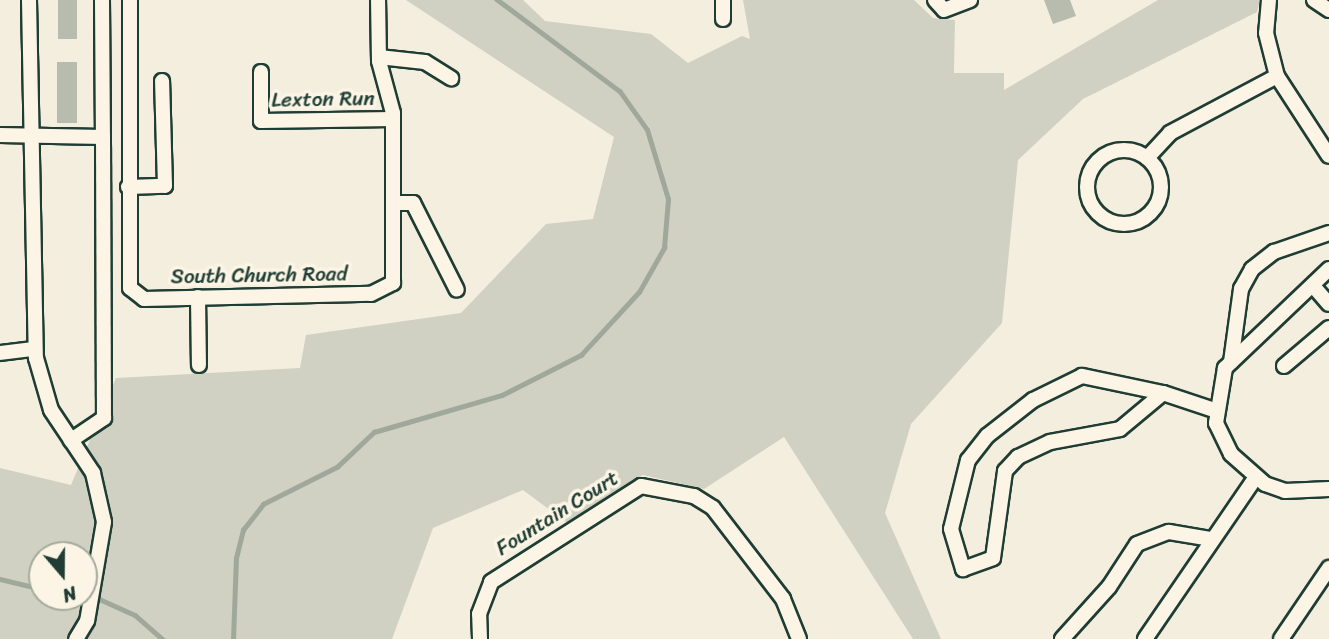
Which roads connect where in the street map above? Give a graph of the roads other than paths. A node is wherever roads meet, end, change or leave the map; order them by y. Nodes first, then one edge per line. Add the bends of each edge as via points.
1 (29, 0) edge
2 (102, 0) edge
3 (131, 0) edge
4 (378, 0) edge
5 (723, 0) edge
6 (935, 0) edge
7 (970, 0) edge
8 (1269, 0) edge
9 (1314, 0) edge
10 (1329, 10) edge
11 (723, 19) dead end
12 (379, 57) junction
13 (261, 72) dead end
14 (1277, 76) junction
15 (451, 78) dead end
16 (162, 81) dead end
17 (393, 119) junction
18 (0, 135) edge
19 (31, 136) junction
20 (103, 137) junction
21 (1329, 156) edge
22 (1147, 158) junction
23 (128, 187) junction
24 (395, 203) junction
25 (1329, 233) edge
26 (1329, 269) edge
27 (1315, 288) junction
28 (457, 290) dead end
29 (198, 297) junction
30 (1329, 304) edge
31 (1329, 328) edge
32 (35, 349) junction
33 (0, 353) edge
34 (1231, 362) junction
35 (199, 365) dead end
36 (1284, 366) dead end
37 (1163, 393) junction
38 (1217, 411) junction
39 (71, 440) junction
40 (1256, 477) junction
41 (1329, 489) edge
42 (1211, 539) junction
43 (1329, 568) edge
44 (76, 639) edge
45 (480, 639) edge
46 (799, 639) edge
47 (1062, 639) edge
48 (1145, 639) edge
49 (1280, 639) edge

1 - 19 street
2 - 20 street
3 - 23 street, South Church Road
4 - 12 street, South Church Road
5 - 11 street
6 - 7 street via 944,10
8 - 14 street via 1266,33
9 - 10 street
12 - 15 street via 425,62
12 - 17 street, South Church Road
13 - 17 street, Lexton Run via 261,121
14 - 21 street
14 - 22 street via 1170,133
16 - 23 street via 165,186
17 - 24 street, South Church Road
18 - 19 street
19 - 20 street
19 - 32 street
20 - 39 street via 104,418
22 - 22 street via 1118,150 1096,162 1086,186 1103,218 1138,222 1156,206 1161,183
23 - 29 street, South Church Road via 130,288 144,299
24 - 28 street via 413,203
24 - 29 street, South Church Road via 396,270 384,290
25 - 34 street via 1274,252 1252,269 1241,289
26 - 27 street
27 - 30 street
27 - 34 street
29 - 35 street
31 - 36 street
32 - 33 street
32 - 39 street via 44,392
34 - 38 street
37 - 37 street via 1120,429 1050,442 1018,457 1005,471 993,558 963,569 953,546 953,518 968,460 987,436 1033,400 1082,376
37 - 38 street
38 - 40 street via 1231,454
39 - 44 street via 93,472 104,522 87,621
40 - 41 street via 1285,491
40 - 42 street
42 - 47 street via 1169,532 1137,544 1109,587
42 - 48 street
43 - 49 street
45 - 46 street, Fountain Court via 479,614 491,582 641,486 694,496 713,508 783,599

